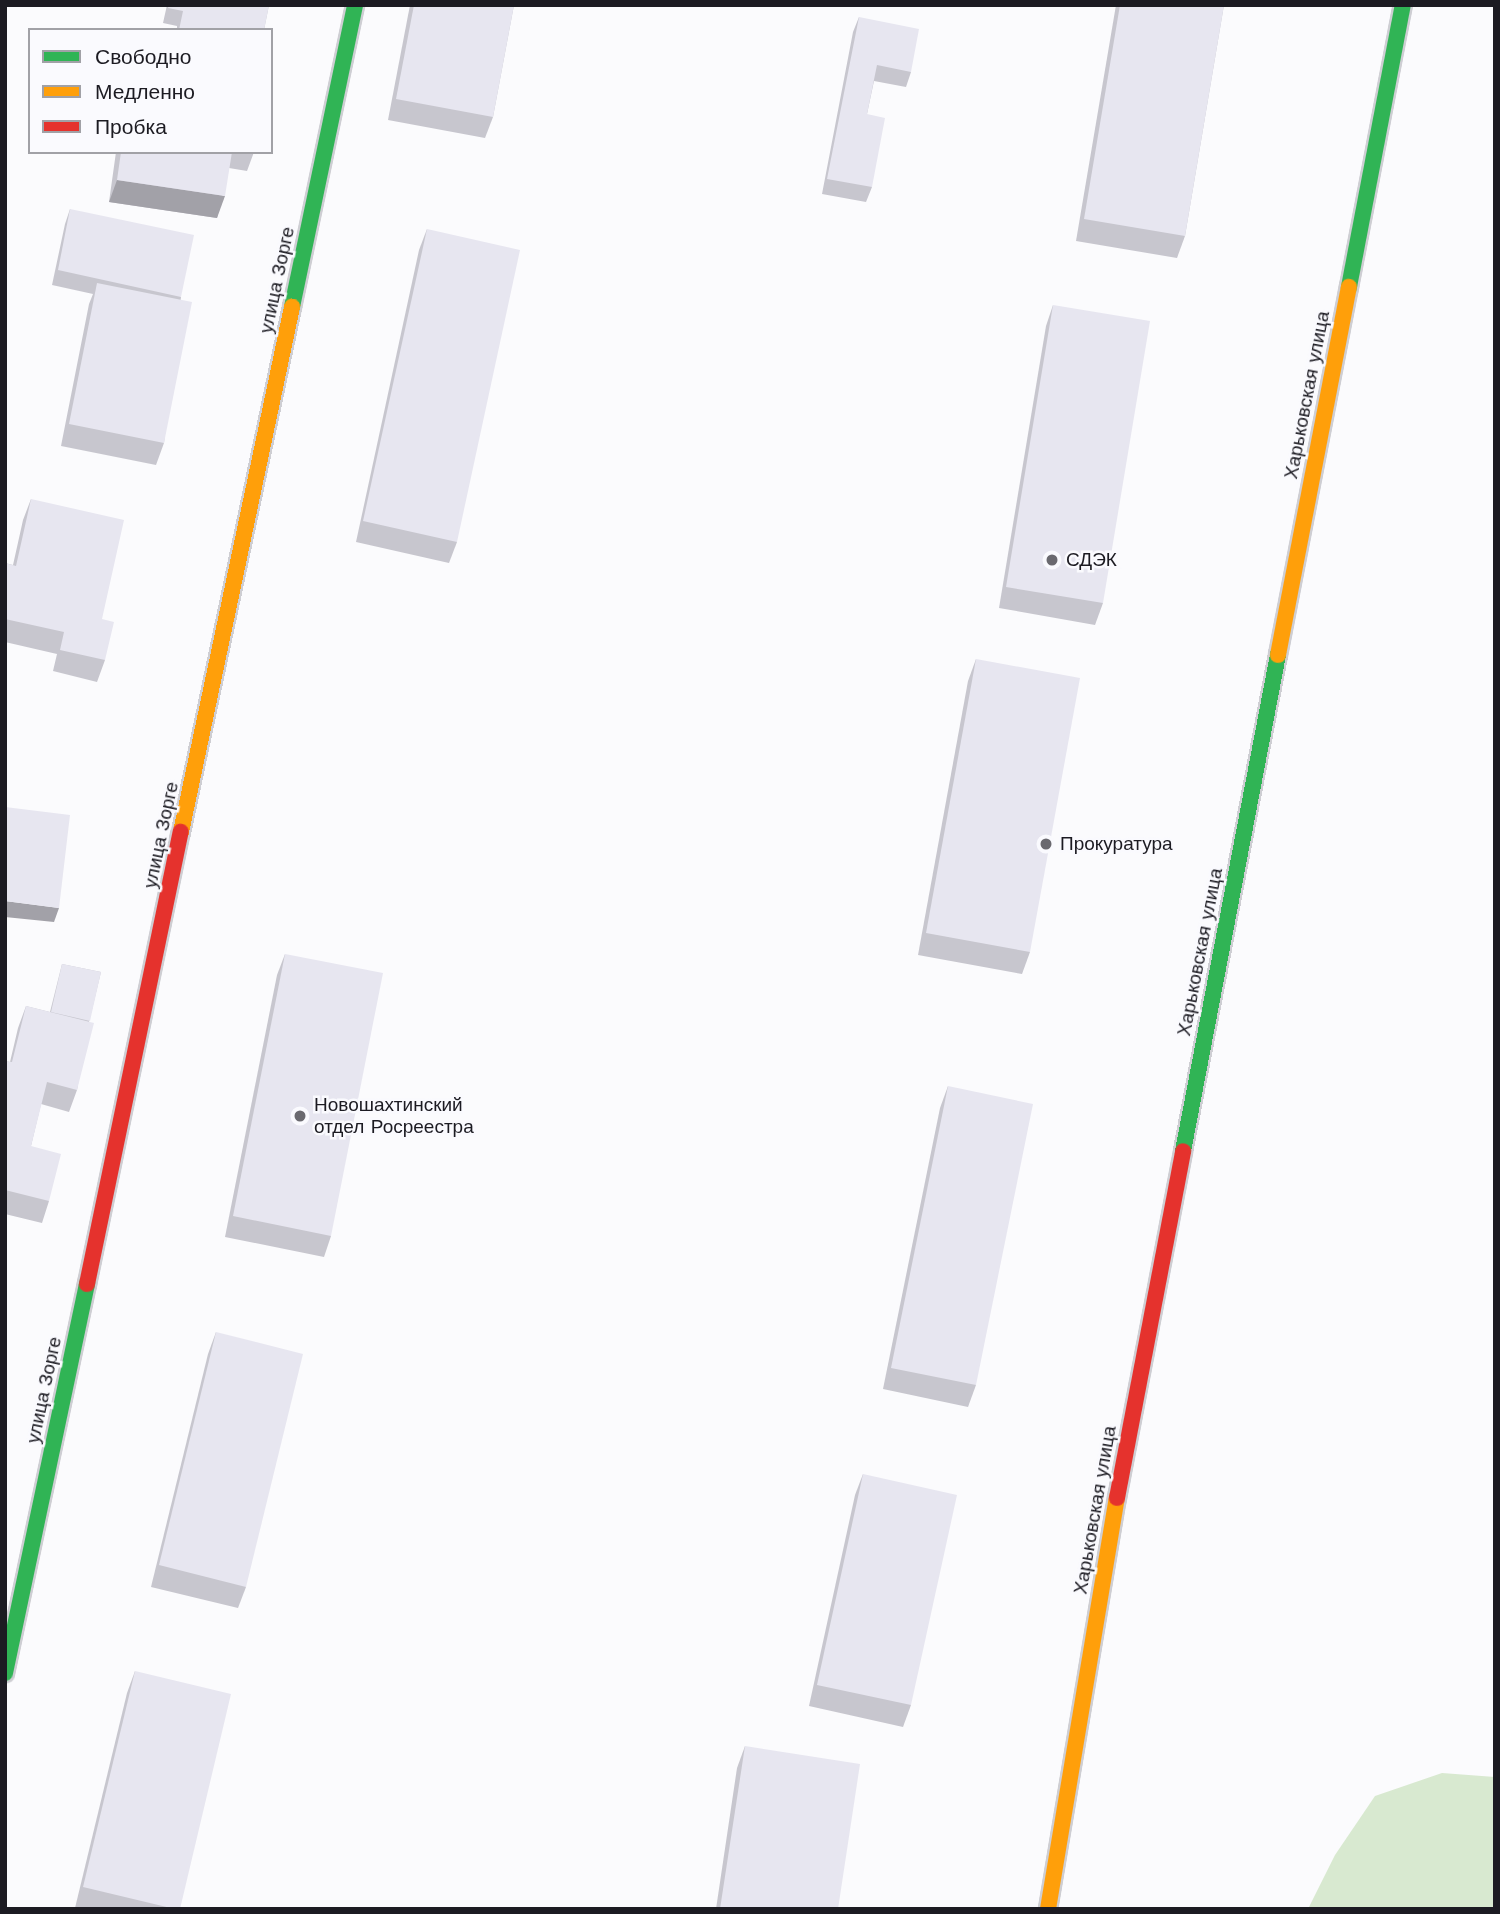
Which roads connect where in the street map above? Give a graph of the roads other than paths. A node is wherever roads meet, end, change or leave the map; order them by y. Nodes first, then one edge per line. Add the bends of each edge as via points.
1 (355, 5) edge
2 (1403, 5) edge
3 (5, 1673) edge
4 (1048, 1909) edge

1 - 3 main road, улица Зорге
2 - 4 main road, Харьковская улица via 1117,1497

